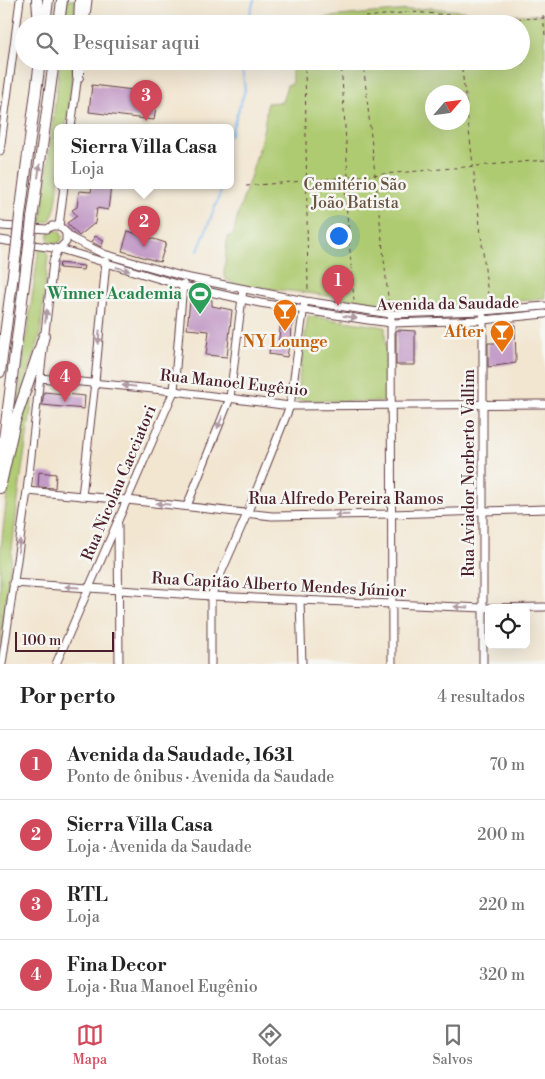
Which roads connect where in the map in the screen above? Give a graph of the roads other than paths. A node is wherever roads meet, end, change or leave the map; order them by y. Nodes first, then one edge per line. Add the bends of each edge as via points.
1 (20, 0) edge
2 (37, 0) edge
3 (48, 0) edge
4 (62, 0) edge
5 (80, 0) edge
6 (88, 0) edge
7 (18, 15) edge
8 (38, 15) edge
9 (46, 15) edge
10 (60, 15) edge
11 (79, 15) edge
12 (86, 15) edge
13 (15, 38) edge
14 (39, 70) edge
15 (53, 70) edge
16 (78, 70) edge
17 (78, 77) joint
18 (72, 124) edge
19 (0, 152) edge
20 (64, 189) edge
21 (0, 224) edge
22 (59, 226) junction
23 (66, 233) junction
24 (0, 240) edge
25 (60, 249) junction
26 (104, 254) junction
27 (106, 264) junction
28 (140, 264) junction
29 (139, 274) junction
30 (185, 277) junction
31 (183, 286) junction
32 (243, 289) junction
33 (242, 299) junction
34 (305, 301) junction
35 (545, 306) edge
36 (304, 310) junction
37 (390, 310) junction
38 (483, 311) junction
39 (545, 314) edge
40 (483, 320) junction
41 (392, 323) junction
42 (44, 336) junction
43 (0, 372) edge
44 (40, 378) junction
45 (95, 382) junction
46 (174, 391) junction
47 (230, 398) junction
48 (483, 404) junction
49 (545, 404) edge
50 (290, 406) junction
51 (391, 406) junction
52 (0, 470) edge
53 (0, 488) edge
54 (27, 492) junction
55 (82, 496) junction
56 (127, 500) junction
57 (186, 506) junction
58 (545, 509) edge
59 (483, 511) junction
60 (247, 514) junction
61 (391, 514) junction
62 (118, 522) junction
63 (13, 583) junction
64 (88, 589) junction
65 (119, 591) junction
66 (211, 596) junction
67 (300, 600) junction
68 (392, 603) junction
69 (545, 607) edge
70 (483, 608) junction
71 (2, 664) edge
72 (56, 664) edge
73 (119, 664) edge
74 (211, 664) edge
75 (302, 664) edge
76 (392, 664) edge
77 (483, 664) edge

1 - 7 street
2 - 8 highway
3 - 9 highway
4 - 10 highway
5 - 11 highway
6 - 12 street
13 - 19 street
14 - 43 highway, bridge
52 -> 15 highway, bridge
16 - 17 highway
17 - 18 street
20 - 22 street
21 - 22 street via 47,230
22 - 23 street, Avenida da Saudade
23 - 25 street via 66,242
23 - 26 street, Avenida da Saudade
24 - 25 street, Avenida da Saudade
25 - 27 street, Avenida da Saudade
42 -> 25 street via 53,262
26 - 27 street
26 - 28 street, Avenida da Saudade
27 -> 29 street, Avenida da Saudade
27 -> 45 street
28 - 29 street
28 - 30 street, Avenida da Saudade
29 - 31 street, Avenida da Saudade
30 - 31 street, Rua Nicolau Cacciatori
30 - 32 street, Avenida da Saudade
31 - 33 street, Avenida da Saudade
31 - 46 street, Rua Nicolau Cacciatori
32 - 33 street
32 - 34 street, Avenida da Saudade
33 - 36 street, Avenida da Saudade
33 - 47 street
34 - 36 street
34 - 37 street, Avenida da Saudade
35 - 38 street, Avenida da Saudade
36 -> 41 street, Avenida da Saudade
36 - 50 street
37 - 38 street, Avenida da Saudade
37 - 41 street
38 - 40 street, Rua Aviador Norberto Vallim
39 - 40 street, Avenida da Saudade
40 - 41 street, Avenida da Saudade
40 - 48 street, Rua Aviador Norberto Vallim
41 - 51 street
42 - 44 street
42 - 53 highway via 15,422
44 - 45 street, Rua Manoel Eugênio
44 - 54 street
46 -> 45 street, Rua Manoel Eugênio
45 - 55 street
46 - 47 street, Rua Manoel Eugênio
46 - 56 street, Rua Nicolau Cacciatori
47 - 50 street, Rua Manoel Eugênio
47 -> 57 street
48 - 49 street, Rua Manoel Eugênio
48 - 51 street, Rua Manoel Eugênio
48 - 59 street, Rua Aviador Norberto Vallim
50 - 51 street, Rua Manoel Eugênio
50 - 60 street
51 - 61 street
54 - 55 street, Rua Alfredo Pereira Ramos
63 -> 54 street
55 - 56 street, Rua Alfredo Pereira Ramos
57 -> 56 street, Rua Alfredo Pereira Ramos
56 - 62 street, Rua Nicolau Cacciatori
57 - 60 street, Rua Alfredo Pereira Ramos
58 - 59 street, Rua Alfredo Pereira Ramos
59 - 61 street, Rua Alfredo Pereira Ramos
59 - 70 street, Rua Aviador Norberto Vallim
61 -> 60 street, Rua Alfredo Pereira Ramos
60 - 66 street
61 - 68 street
62 - 64 street, Rua Nicolau Cacciatori
62 - 65 street
64 -> 63 street, Rua Capitão Alberto Mendes Júnior
63 - 71 street
64 - 65 street, Rua Capitão Alberto Mendes Júnior
64 - 72 street, Rua Nicolau Cacciatori
65 - 66 street, Rua Capitão Alberto Mendes Júnior
65 - 73 street
66 - 67 street, Rua Capitão Alberto Mendes Júnior
66 - 74 street
67 - 68 street, Rua Capitão Alberto Mendes Júnior
67 - 75 street
70 -> 68 street, Rua Capitão Alberto Mendes Júnior
68 - 76 street
69 - 70 street, Rua Capitão Alberto Mendes Júnior
70 - 77 street, Rua Aviador Norberto Vallim

